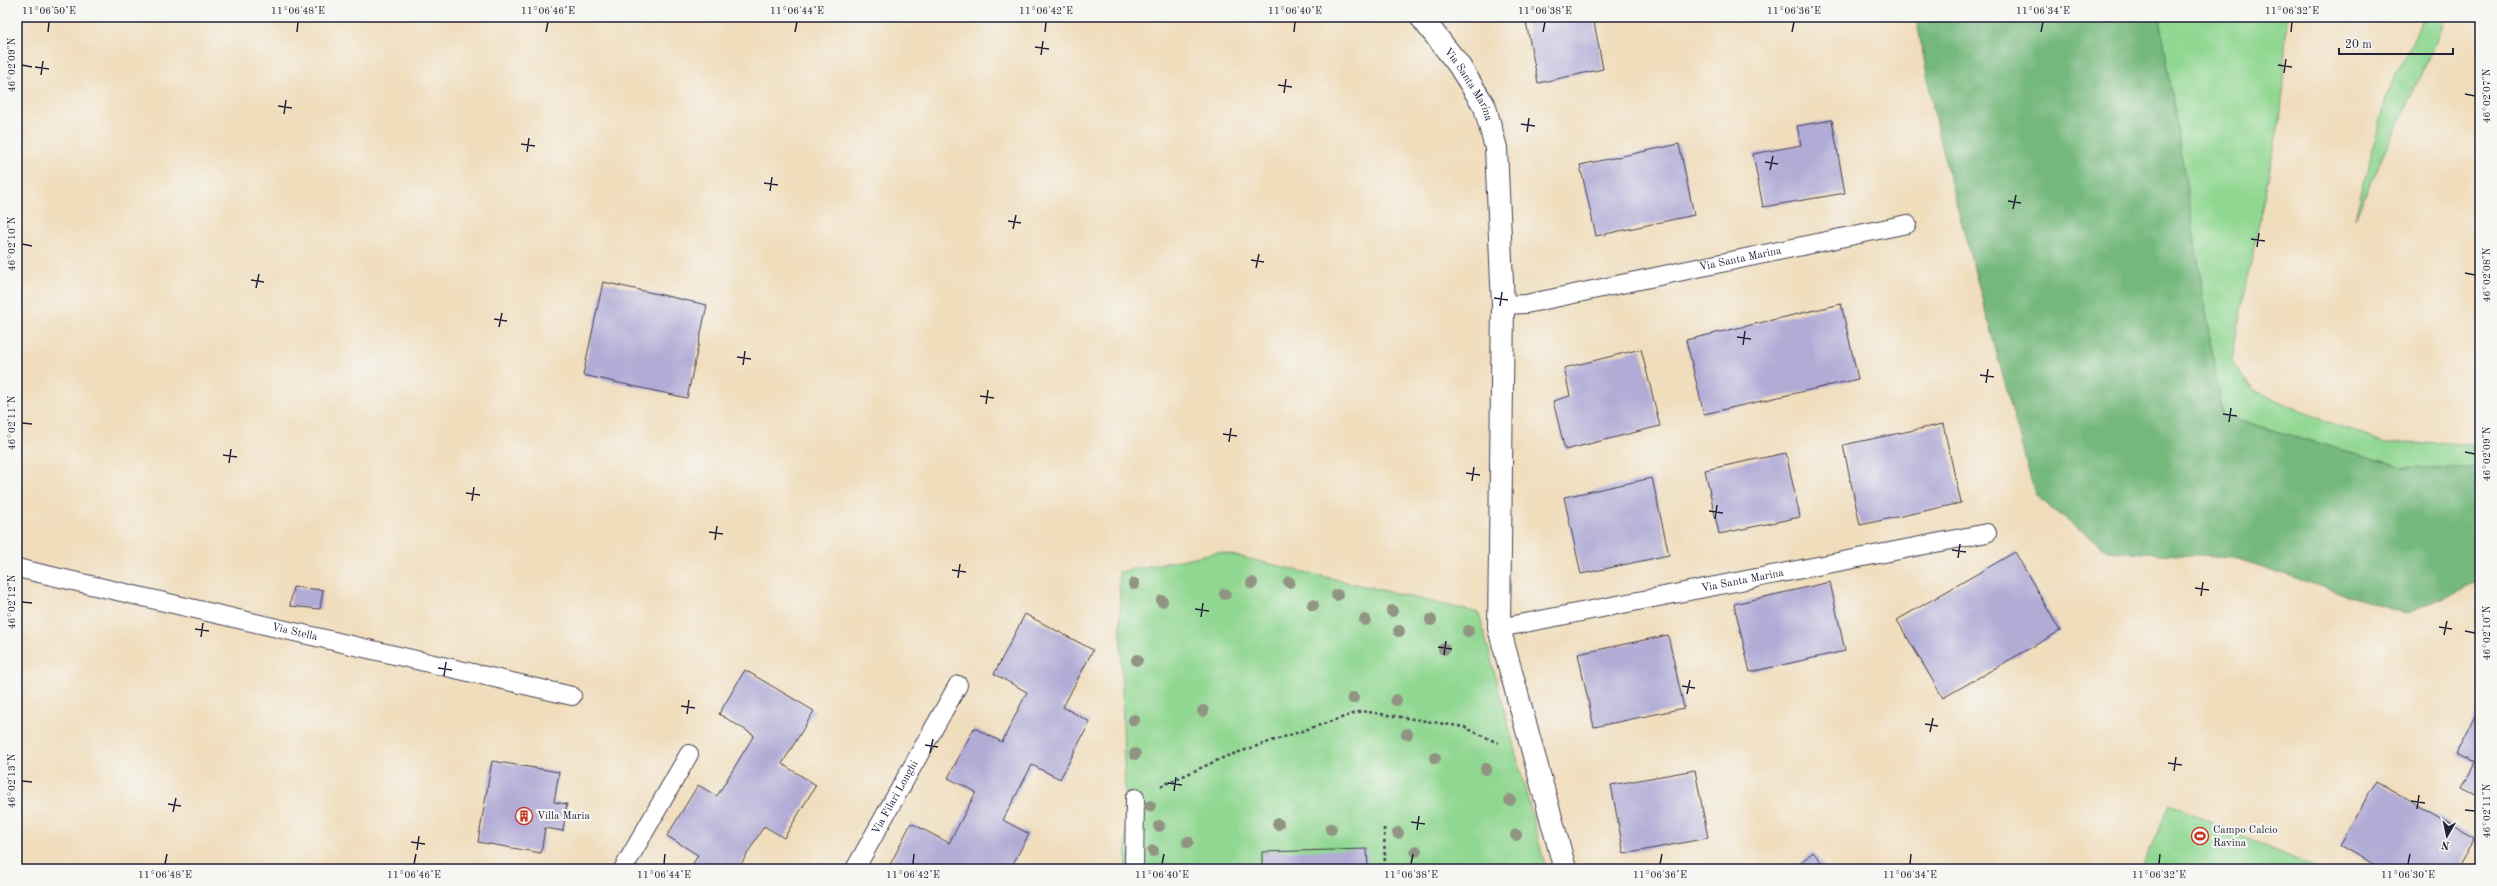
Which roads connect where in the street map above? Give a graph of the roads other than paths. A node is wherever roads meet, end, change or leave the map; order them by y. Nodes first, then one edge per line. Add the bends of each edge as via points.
1 (1421, 17) edge
2 (1907, 224) dead end
3 (1503, 305) junction
4 (1987, 533) dead end
5 (17, 568) edge
6 (1499, 628) junction
7 (958, 685) dead end
8 (572, 696) dead end
9 (689, 754) dead end
10 (1135, 798) road end
11 (623, 869) edge
12 (855, 869) edge
13 (1134, 869) edge
14 (1565, 869) edge

1 - 3 street, Via Santa Marina via 1458,64 1485,107 1496,148
2 - 3 lane, Via Santa Marina via 1526,304
3 - 6 street, Via Santa Marina
4 - 6 lane, Via Santa Marina
5 - 8 lane, Via Stella
6 - 14 street, Via Santa Marina
7 - 12 lane, Via Filari Longhi
9 - 11 lane
10 - 13 lane

